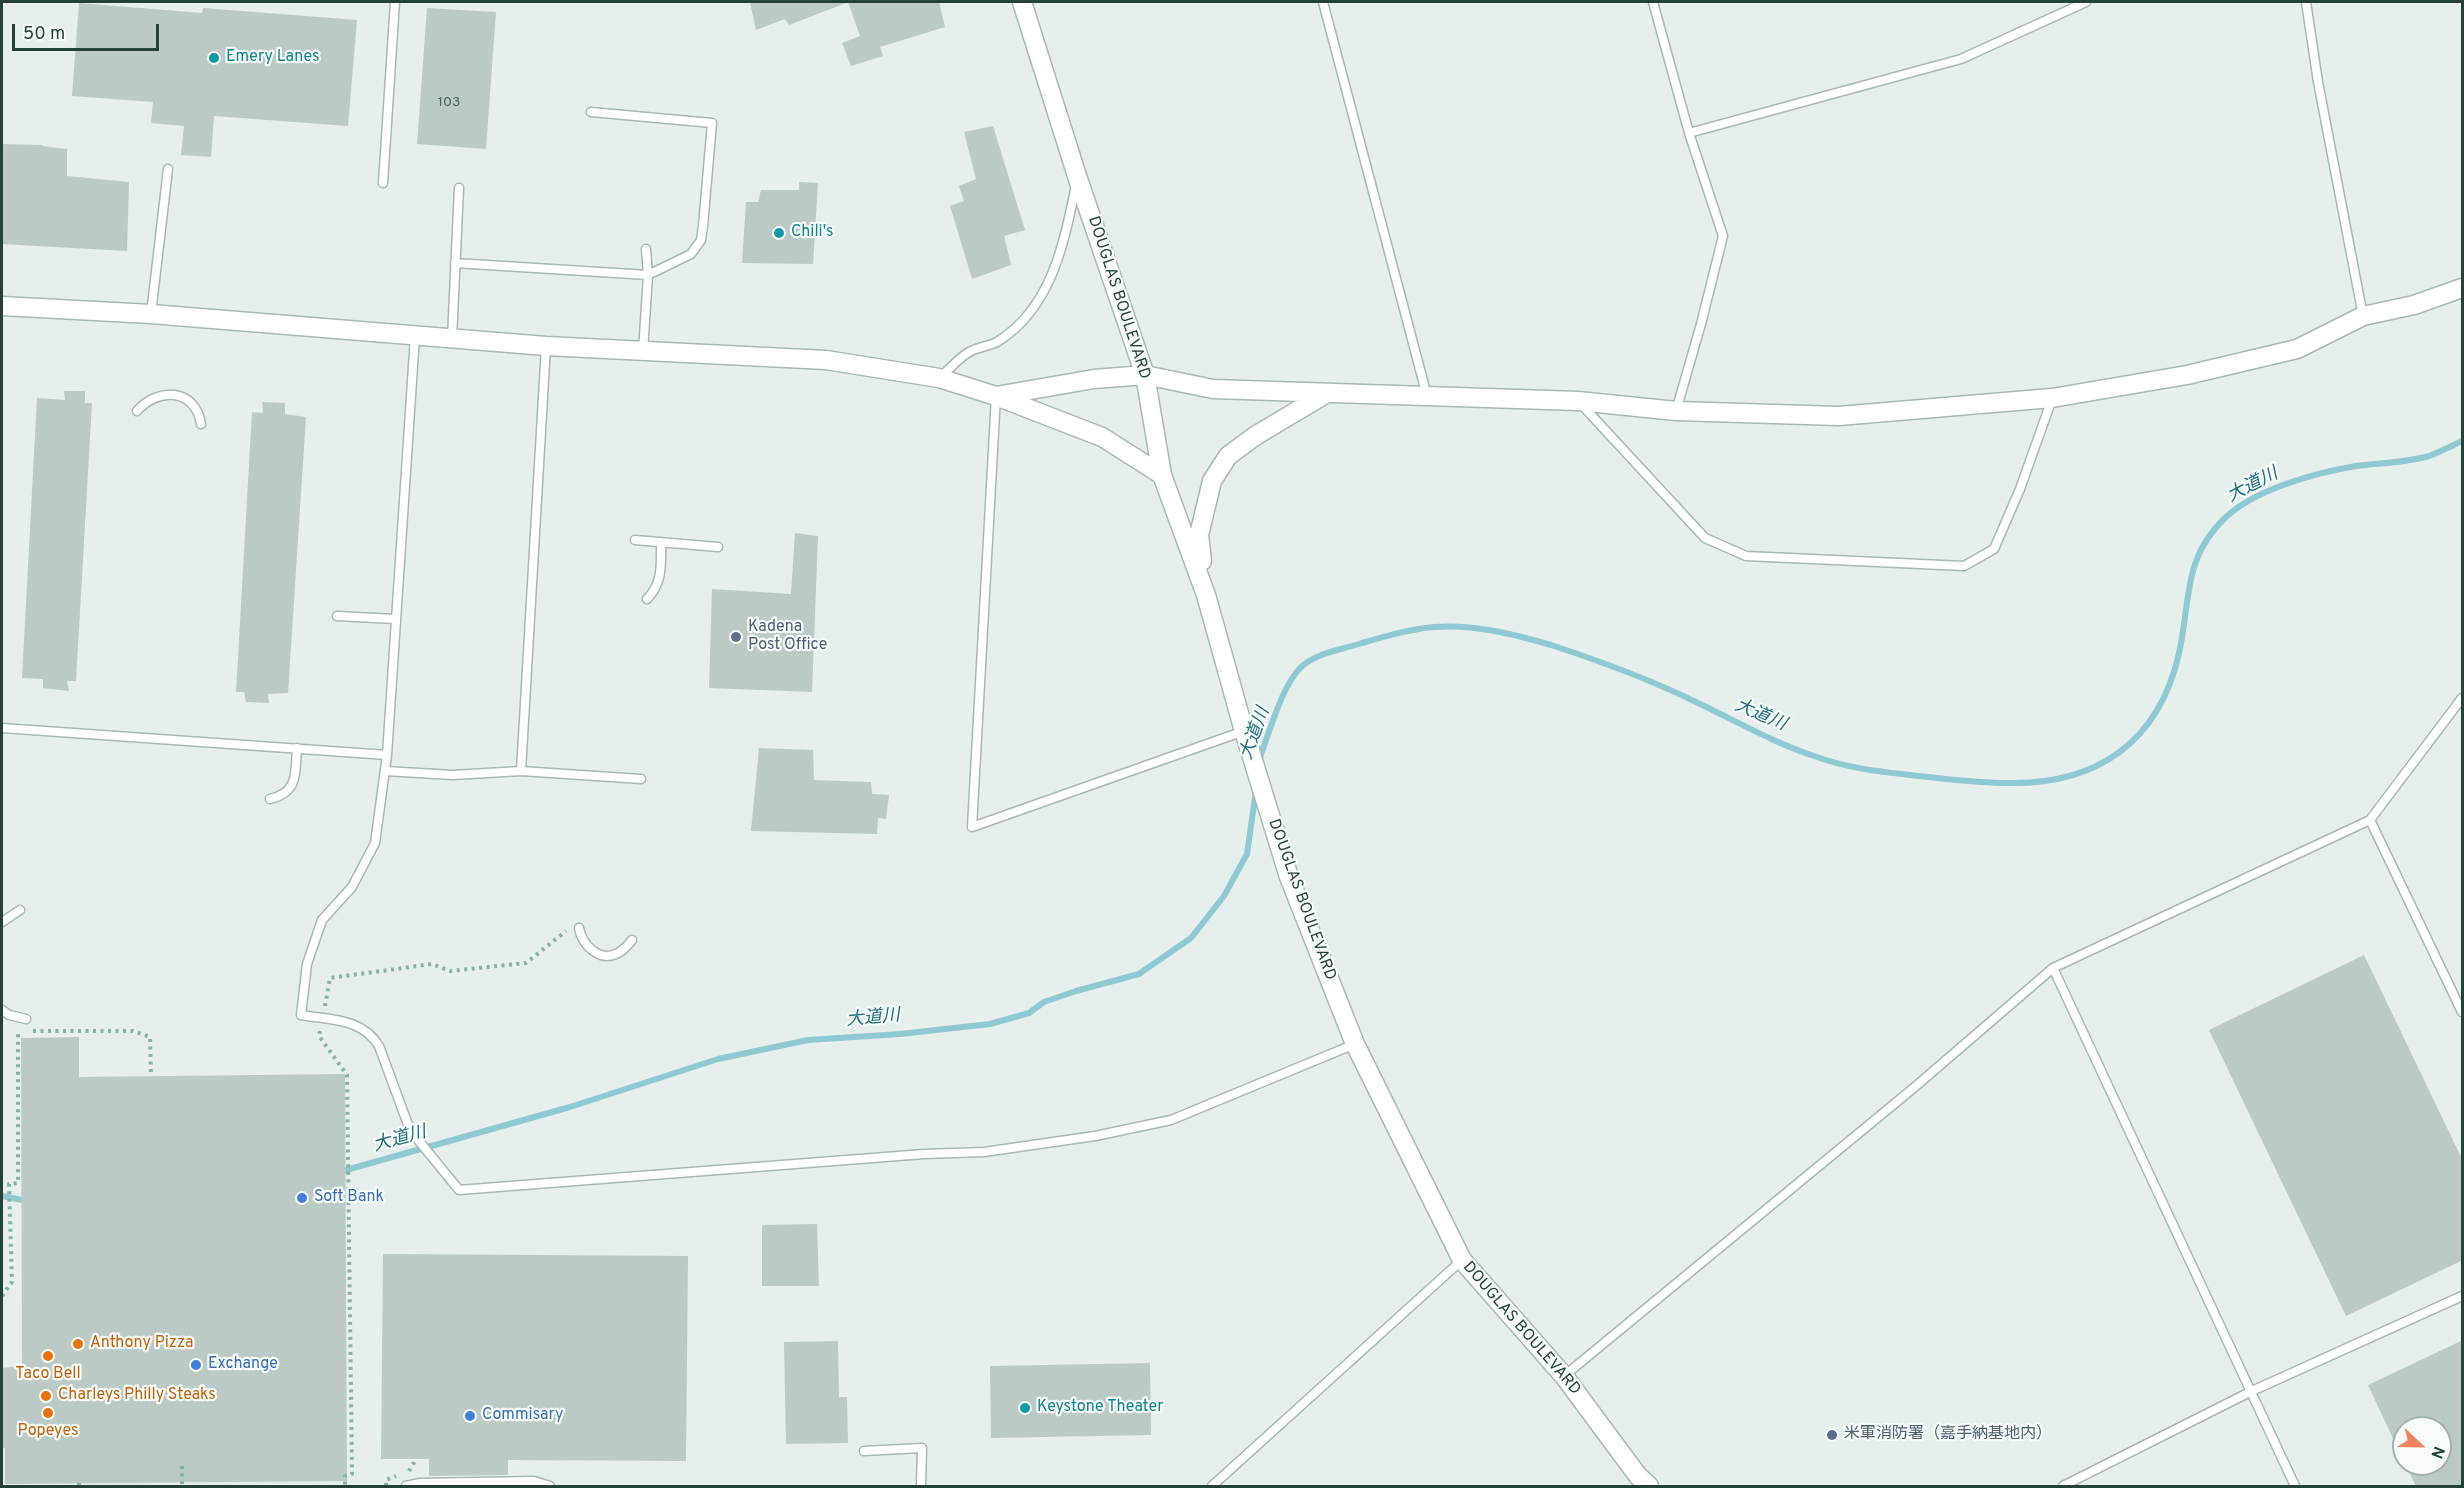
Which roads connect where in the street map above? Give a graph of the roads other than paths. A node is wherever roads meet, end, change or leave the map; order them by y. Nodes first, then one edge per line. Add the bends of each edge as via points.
1 (395, 2) edge
2 (1022, 2) edge
3 (1323, 2) edge
4 (1653, 2) edge
5 (2086, 2) edge
6 (2306, 2) edge
7 (591, 112) dead end
8 (1689, 133) junction
9 (168, 169) dead end
10 (1078, 179) junction
11 (383, 183) dead end
12 (459, 188) dead end
13 (646, 249) dead end
14 (455, 263) junction
15 (648, 275) junction
16 (2463, 288) edge
17 (2, 306) edge
18 (151, 314) junction
19 (2363, 316) junction
20 (415, 336) junction
21 (452, 339) junction
22 (546, 346) junction
23 (643, 351) junction
24 (1145, 375) junction
25 (939, 378) junction
26 (1327, 393) junction
27 (996, 396) junction
28 (1427, 396) junction
29 (2052, 398) junction
30 (1578, 401) junction
31 (137, 411) dead end
32 (1676, 411) junction
33 (201, 424) dead end
34 (1162, 475) junction
35 (635, 540) dead end
36 (661, 542) junction
37 (718, 547) dead end
38 (1206, 595) junction
39 (647, 598) dead end
40 (337, 616) dead end
41 (395, 619) junction
42 (2463, 698) edge
43 (2, 728) edge
44 (1244, 731) junction
45 (297, 748) junction
46 (387, 755) junction
47 (385, 771) junction
48 (521, 771) junction
49 (641, 779) dead end
50 (270, 799) dead end
51 (2370, 820) junction
52 (20, 910) dead end
53 (2, 922) edge
54 (575, 928) road end
55 (632, 940) dead end
56 (2053, 968) junction
57 (2, 1010) edge
58 (2463, 1012) edge
59 (22, 1018) road end
60 (1355, 1044) junction
61 (1462, 1260) junction
62 (2463, 1296) edge
63 (1564, 1376) junction
64 (2252, 1391) junction
65 (864, 1451) dead end
66 (1644, 1483) edge
67 (406, 1486) edge
68 (550, 1486) edge
69 (921, 1486) edge
70 (1212, 1486) edge
71 (2063, 1486) edge
72 (2295, 1486) edge

1 - 11 lane
2 - 10 street, DOUGLAS BOULEVARD
3 - 28 lane
4 - 8 lane
5 - 8 lane via 1961,59
6 - 19 lane
7 - 15 lane via 712,123 700,240 691,254
8 - 32 lane via 1723,236
9 - 18 lane
10 - 24 street, DOUGLAS BOULEVARD
10 - 25 lane via 1058,262 1032,310 996,342 969,351
12 - 14 lane
13 - 15 lane
14 - 15 lane
14 - 21 lane
15 - 23 lane
16 - 19 street via 2414,305
17 - 18 street
18 - 20 street
19 - 29 street via 2297,349 2187,375
20 - 21 street
20 - 41 lane
21 - 22 street
22 - 23 street
22 - 48 lane
23 - 25 street via 826,360
24 - 26 street via 1213,389
24 - 27 street via 1094,379
24 - 34 street, DOUGLAS BOULEVARD
25 - 27 street
26 - 28 street
26 - 38 street via 1228,456 1212,481 1199,535
27 - 34 street via 1102,437
27 - 44 lane via 972,827
28 - 30 street
29 - 30 lane via 1994,549 1964,566 1746,556 1705,538
29 - 32 street via 1839,416
30 - 32 street
31 - 33 lane via 146,401 161,395 183,397 192,401
34 - 38 street, DOUGLAS BOULEVARD
35 - 36 lane
36 - 37 lane
36 - 39 lane via 660,575 655,590
38 - 44 street, DOUGLAS BOULEVARD
40 - 41 lane
41 - 46 lane
42 - 51 lane
43 - 45 lane
44 - 60 street, DOUGLAS BOULEVARD via 1289,878
45 - 46 lane
45 - 50 lane via 291,787 283,796
46 - 47 lane
47 - 48 lane via 453,775
47 - 60 lane via 375,843 352,887 322,920 307,964 301,1015 352,1023 372,1034 410,1130 459,1190 984,1152 1095,1136 1171,1120
48 - 49 lane
51 - 56 lane
51 - 58 lane
52 - 53 lane
54 - 55 lane via 591,950 606,956 616,955
56 - 63 lane
56 - 64 lane
57 - 59 lane
60 - 61 street, DOUGLAS BOULEVARD
61 - 63 street, DOUGLAS BOULEVARD
61 - 70 lane
62 - 64 lane
63 - 66 street, DOUGLAS BOULEVARD
64 - 71 lane
64 - 72 lane
65 - 69 lane via 922,1448
67 - 68 lane via 534,1481

